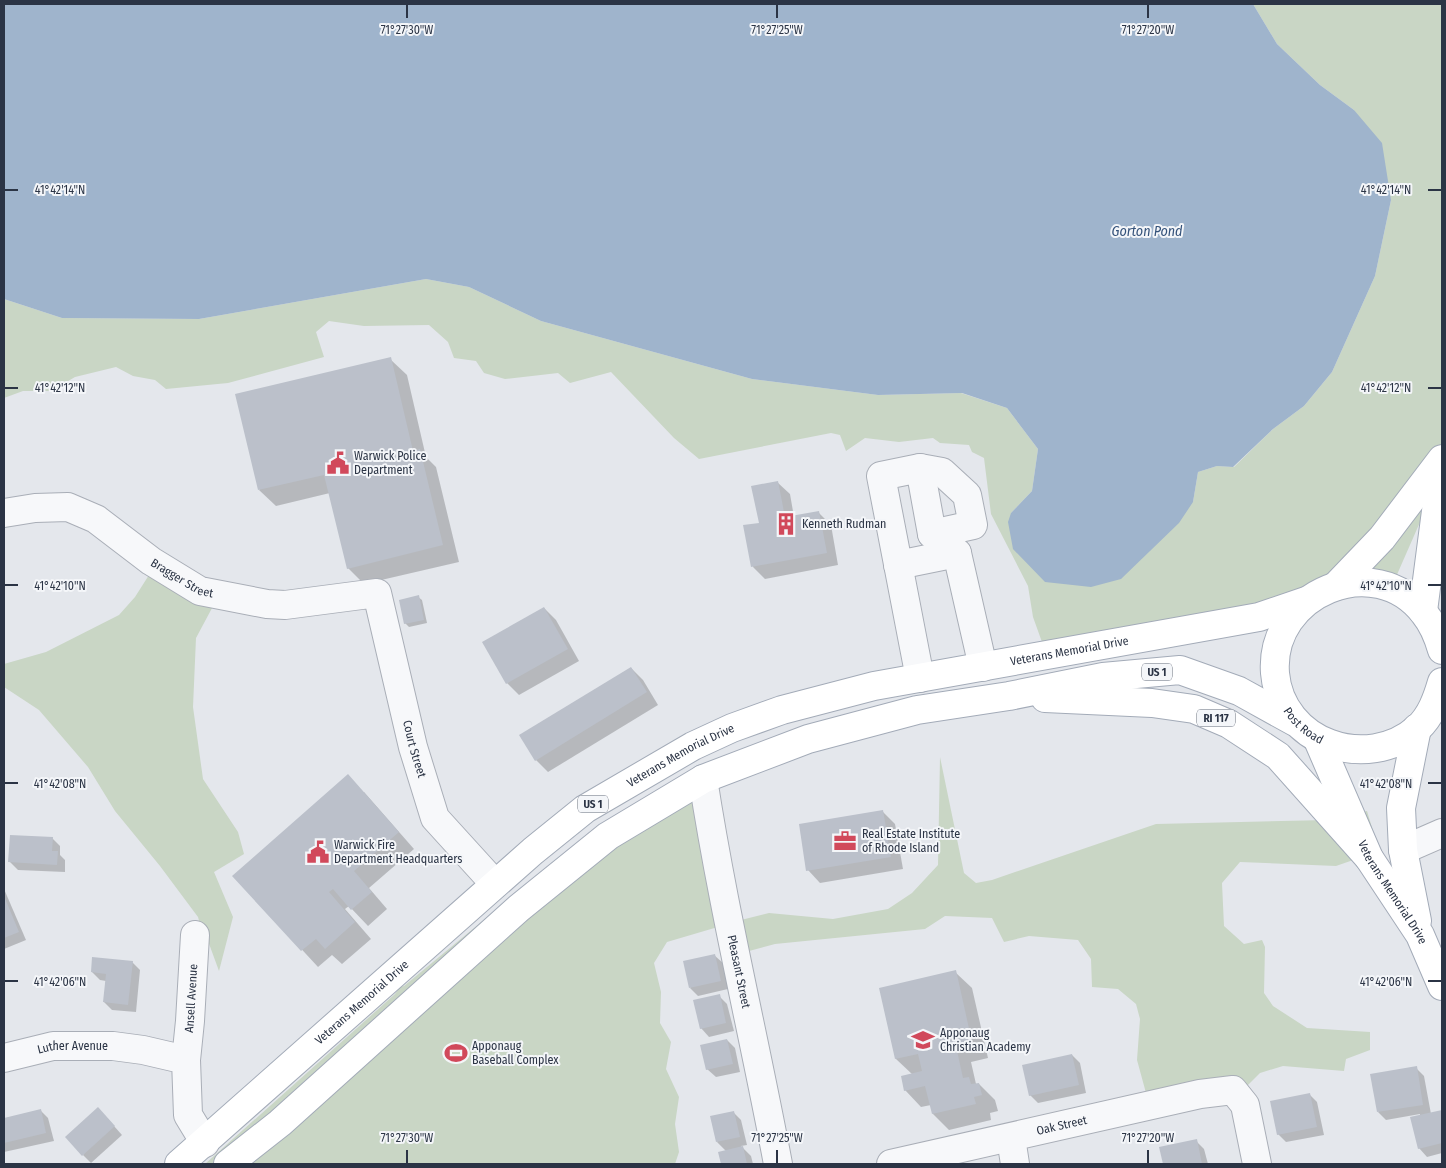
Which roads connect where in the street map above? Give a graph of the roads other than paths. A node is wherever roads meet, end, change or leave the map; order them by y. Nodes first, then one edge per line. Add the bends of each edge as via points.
1 (1442, 459) edge
2 (1442, 465) edge
3 (920, 468) junction
4 (4, 513) edge
5 (932, 534) junction
6 (957, 553) junction
7 (898, 565) junction
8 (1336, 586) junction
9 (377, 593) joint
10 (1306, 601) junction
11 (1436, 630) edge
12 (983, 666) junction
13 (920, 678) junction
14 (1440, 695) edge
15 (1009, 696) junction
16 (1295, 722) junction
17 (1417, 728) junction
18 (1318, 740) junction
19 (703, 779) junction
20 (1442, 833) edge
21 (1404, 850) junction
22 (1369, 858) junction
23 (496, 884) junction
24 (195, 935) dead end
25 (1420, 935) junction
26 (1442, 986) edge
27 (4, 1058) edge
28 (186, 1060) junction
29 (1011, 1138) junction
30 (204, 1143) junction
31 (179, 1164) edge
32 (228, 1164) edge
33 (778, 1164) edge
34 (890, 1164) edge
35 (1015, 1164) edge
36 (1257, 1164) edge

1 - 8 main road, Post Road via 1382,538
2 - 11 main road, Post Road
3 - 5 street
3 - 5 street via 942,472 967,494 973,525
3 - 7 street via 881,476
4 - 9 street, Bragger Street via 68,507 96,519 151,561 200,591 267,604
5 - 6 street
6 - 7 street
6 - 12 street
7 - 13 street
8 - 10 main road, Post Road / US 1
8 - 11 main road, Post Road / US 1 via 1360,582 1384,586 1405,596
9 - 23 street, Court Street via 413,747 435,818
10 - 12 main road, Veterans Memorial Drive / US 1 via 1259,617
10 - 16 main road, Post Road via 1288,621 1278,646 1275,673 1281,699
12 - 13 main road, Veterans Memorial Drive / US 1
13 - 23 main road, Veterans Memorial Drive / US 1 via 874,686 782,710 693,746 585,809
14 - 17 main road, Post Road / US 1
15 - 16 main road, US 1 via 1104,677 1180,670 1239,691
15 - 19 main road, US 1 via 917,710 808,739
15 - 22 main road, RI 117 via 1194,708 1224,722 1278,756
16 - 18 main road, Post Road / US 1
17 - 18 main road, Post Road / US 1 via 1396,743 1370,750 1343,749
17 - 21 main road, Veterans Memorial Drive / RI 117 via 1400,808
18 - 22 main road, Veterans Memorial Drive
19 - 32 main road, US 1 via 608,836 520,908 280,1123
19 - 33 street, Pleasant Street via 717,865
20 - 21 street
21 - 25 main road, Veterans Memorial Drive / RI 117
22 - 25 main road, Veterans Memorial Drive / RI 117
23 - 30 main road, Veterans Memorial Drive / US 1
24 - 28 street, Ansell Avenue
25 - 26 main road, RI 117
27 - 28 street, Luther Avenue via 54,1046 113,1046
28 - 30 street, Ansell Avenue via 188,1115
29 - 34 street, Oak Street
29 - 35 street
29 - 36 street, Oak Street via 1200,1094 1233,1090 1245,1105
30 - 31 main road, Veterans Memorial Drive / US 1

